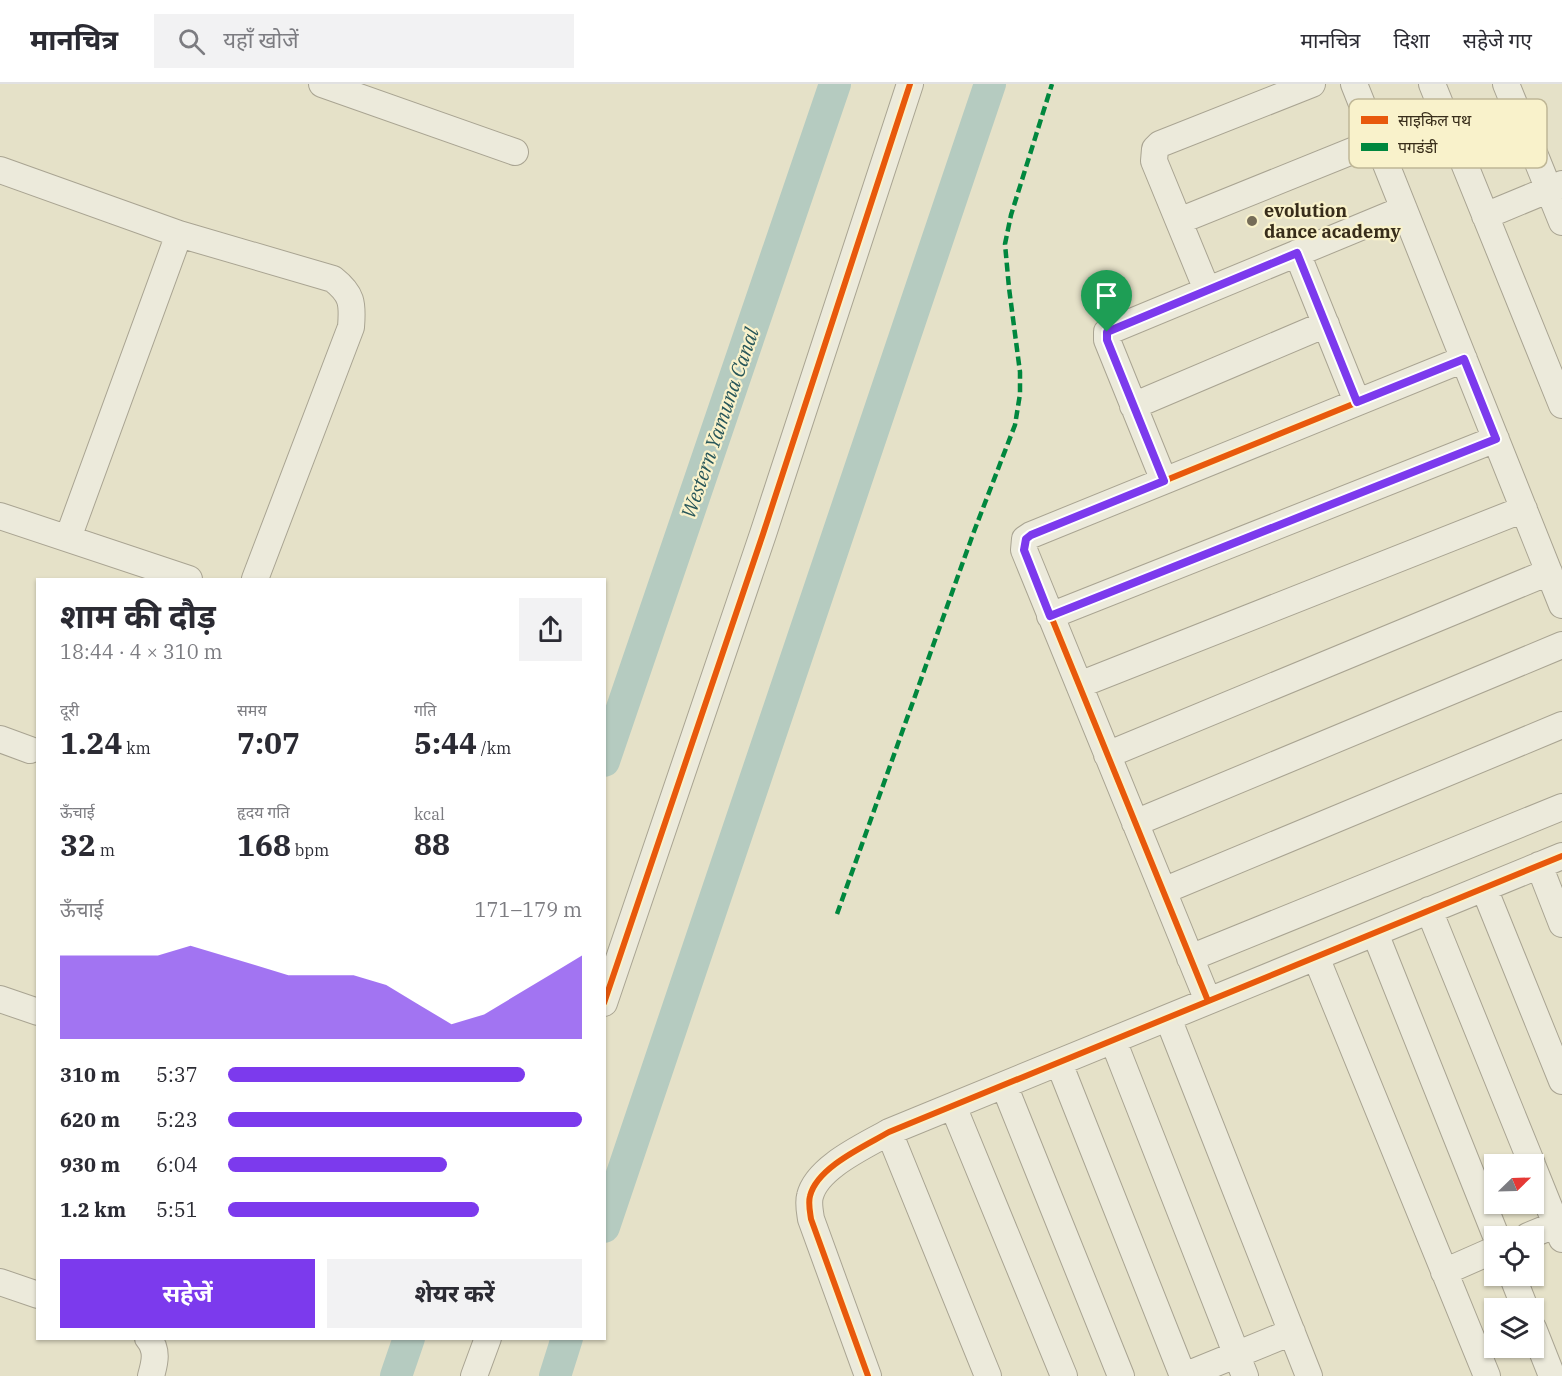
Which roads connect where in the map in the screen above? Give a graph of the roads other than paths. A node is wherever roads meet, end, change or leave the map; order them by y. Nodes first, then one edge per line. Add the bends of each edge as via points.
1 (322, 84) edge
2 (910, 84) edge
3 (1312, 84) edge
4 (1354, 84) edge
5 (1432, 84) edge
6 (1506, 84) edge
7 (1360, 99) edge
8 (1438, 99) edge
9 (1513, 99) edge
10 (515, 152) dead end
11 (1349, 152) edge
12 (1388, 168) edge
13 (1466, 168) edge
14 (1546, 168) edge
15 (0, 170) edge
16 (1555, 187) edge
17 (1404, 209) junction
18 (1485, 216) junction
19 (1179, 221) junction
20 (1562, 222) edge
21 (179, 234) junction
22 (1297, 253) junction
23 (1207, 290) junction
24 (1326, 324) junction
25 (1464, 359) junction
26 (1357, 402) junction
27 (1562, 405) edge
28 (1133, 406) junction
29 (1496, 439) junction
30 (1164, 481) junction
31 (1524, 509) junction
32 (0, 516) edge
33 (68, 538) junction
34 (1549, 572) junction
35 (186, 578) edge
36 (255, 578) edge
37 (1562, 605) edge
38 (1050, 616) junction
39 (1562, 645) edge
40 (1079, 685) junction
41 (1562, 725) edge
42 (0, 739) edge
43 (30, 750) dead end
44 (1107, 755) junction
45 (1562, 807) edge
46 (1135, 823) junction
47 (1562, 856) edge
48 (1539, 865) junction
49 (1484, 888) junction
50 (1163, 891) junction
51 (1429, 910) junction
52 (1562, 924) edge
53 (1375, 933) junction
54 (1316, 957) junction
55 (1190, 958) junction
56 (606, 997) edge
57 (0, 999) edge
58 (1208, 1001) junction
59 (36, 1011) edge
60 (1168, 1018) junction
61 (1113, 1040) junction
62 (1059, 1063) junction
63 (1562, 1081) edge
64 (1004, 1085) junction
65 (953, 1106) junction
66 (889, 1132) junction
67 (1527, 1154) edge
68 (1544, 1193) edge
69 (1492, 1226) edge
70 (1560, 1228) edge
71 (1544, 1232) edge
72 (1484, 1254) edge
73 (1444, 1272) junction
74 (0, 1282) edge
75 (36, 1294) edge
76 (1292, 1332) junction
77 (150, 1340) edge
78 (487, 1340) edge
79 (1544, 1356) edge
80 (1241, 1365) edge
81 (151, 1376) edge
82 (474, 1376) edge
83 (868, 1376) edge
84 (988, 1376) edge
85 (1064, 1376) edge
86 (1121, 1376) edge
87 (1184, 1376) edge
88 (1309, 1376) edge
89 (1487, 1376) edge
90 (1552, 1376) edge

1 - 10 street
2 - 56 street
3 - 19 street via 1155,149 1154,161
4 - 7 street
5 - 8 street
6 - 9 street
11 - 19 street
12 - 17 street
13 - 18 street
14 - 16 street
15 - 21 street
16 - 18 street
16 - 20 street
17 - 22 street
17 - 25 street
18 - 27 street
19 - 23 street
21 - 33 street
21 - 36 street via 333,279 351,297 351,327
22 - 23 street
22 - 24 street
23 - 28 street via 1107,332
24 - 26 street
24 - 28 street
25 - 26 street
25 - 29 street
26 - 30 street
28 - 30 street
29 - 31 street
29 - 38 street
30 - 38 street via 1026,539 1024,550
31 - 34 street
31 - 40 street
32 - 33 street
33 - 35 street
34 - 37 street
34 - 44 street
38 - 40 street
39 - 46 street
40 - 44 street
41 - 50 street
42 - 43 street
44 - 46 street
45 - 55 street
46 - 50 street
47 - 48 street
48 - 49 street
48 - 52 street
49 - 51 street
49 - 63 street
50 - 55 street
51 - 53 street
51 - 67 street
53 - 54 street
53 - 69 street
54 - 58 street
54 - 73 street
55 - 58 street
57 - 59 street
58 - 60 street
60 - 61 street
60 - 76 street
61 - 62 street
61 - 80 street
62 - 64 street
62 - 87 street
64 - 65 street
64 - 86 street
65 - 66 street
65 - 85 street
66 - 83 street via 833,1166 810,1196 813,1227
66 - 84 street
68 - 70 street
70 - 71 street
72 - 73 street
73 - 89 street
74 - 75 street
76 - 80 street
76 - 88 street
77 - 81 street via 155,1359
78 - 82 street
79 - 90 street
80 - 87 street

